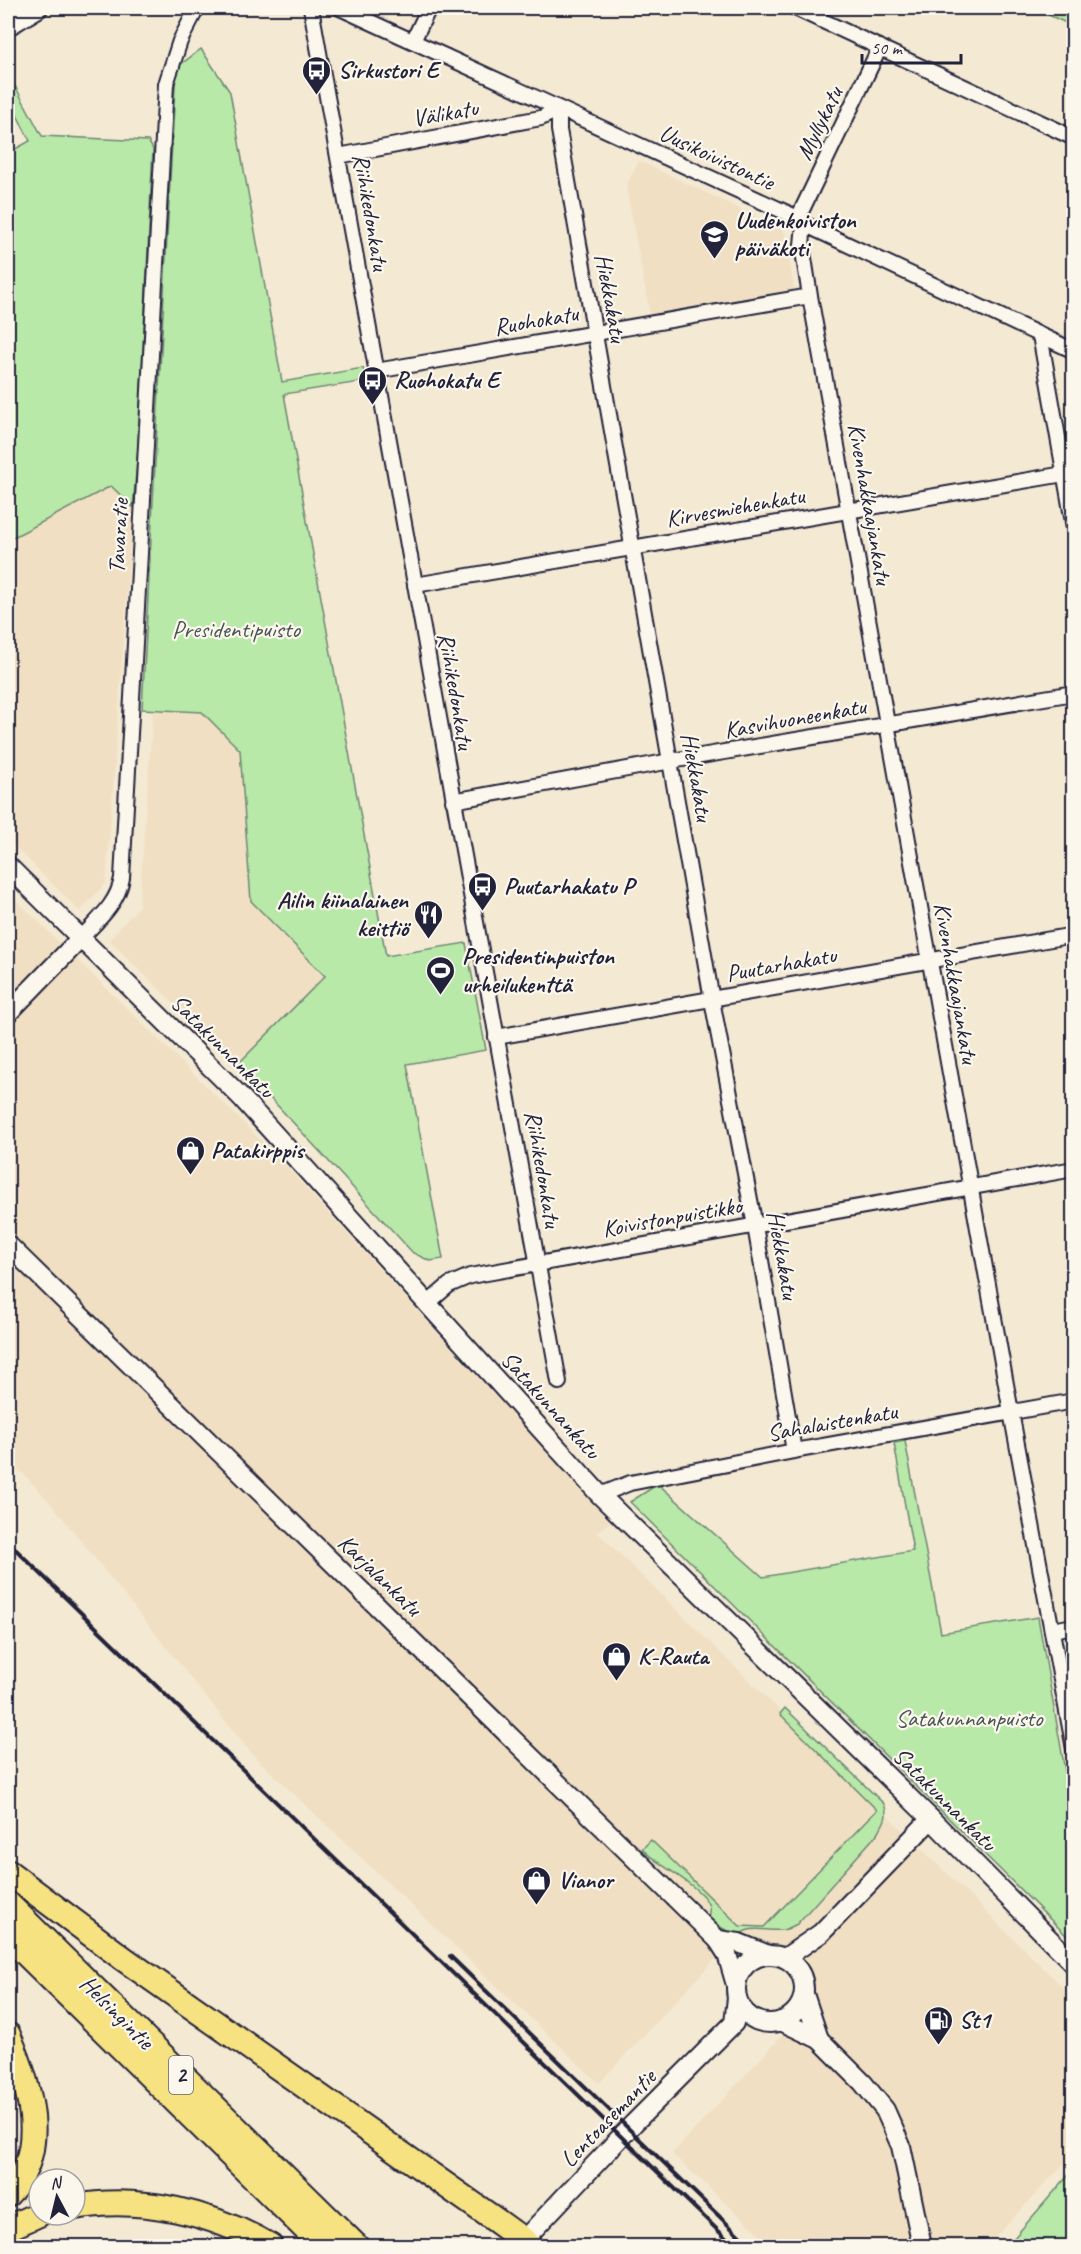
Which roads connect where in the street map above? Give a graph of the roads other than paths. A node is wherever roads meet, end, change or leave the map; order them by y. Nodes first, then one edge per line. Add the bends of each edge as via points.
1 (38, 8) edge
2 (197, 8) edge
3 (311, 8) edge
4 (340, 8) edge
5 (429, 8) edge
6 (795, 8) edge
7 (188, 14) edge
8 (8, 26) edge
9 (413, 41) junction
10 (880, 47) junction
11 (559, 109) junction
12 (1074, 138) edge
13 (338, 156) junction
14 (801, 221) junction
15 (810, 296) junction
16 (594, 333) junction
17 (1040, 335) junction
18 (1074, 351) edge
19 (376, 371) junction
20 (1064, 474) junction
21 (848, 511) junction
22 (1074, 528) edge
23 (634, 547) junction
24 (415, 585) junction
25 (1074, 693) edge
26 (887, 725) junction
27 (671, 761) junction
28 (453, 801) junction
29 (8, 866) edge
30 (1074, 934) edge
31 (81, 938) junction
32 (929, 960) junction
33 (712, 1000) junction
34 (8, 1013) edge
35 (496, 1037) junction
36 (1074, 1169) edge
37 (971, 1186) junction
38 (755, 1226) junction
39 (8, 1245) edge
40 (537, 1264) junction
41 (427, 1304) junction
42 (559, 1382) dead end
43 (1074, 1401) edge
44 (1011, 1412) junction
45 (794, 1451) junction
46 (600, 1495) junction
47 (1074, 1626) edge
48 (1052, 1630) junction
49 (1074, 1749) edge
50 (931, 1819) junction
51 (8, 1872) edge
52 (8, 1904) edge
53 (821, 1933) junction
54 (8, 1936) edge
55 (718, 1940) junction
56 (766, 1954) junction
57 (785, 1958) junction
58 (1073, 1964) edge
59 (800, 1972) junction
60 (736, 1991) junction
61 (804, 1994) junction
62 (772, 2022) junction
63 (734, 2023) junction
64 (8, 2035) edge
65 (819, 2039) junction
66 (8, 2194) edge
67 (87, 2207) edge
68 (27, 2219) edge
69 (8, 2228) edge
70 (523, 2244) edge
71 (270, 2247) edge
72 (324, 2247) edge
73 (356, 2247) edge
74 (922, 2247) edge

1 - 8 main road
2 - 7 street, Tavaratie
3 - 13 street, Riihikedonkatu
4 - 9 street, Uusikoivistontie
5 - 9 street
6 - 10 street
7 - 31 street, Tavaratie via 166,84 122,878 112,904
9 - 11 street, Uusikoivistontie
10 - 12 street
10 - 14 street, Myllykatu
11 - 13 street, Välikatu via 541,118
11 - 14 street, Uusikoivistontie
11 - 16 street, Hiekkakatu via 559,129
13 - 19 street, Riihikedonkatu
14 - 15 street, Kivenhakkaajankatu
14 - 17 street, Uusikoivistontie
15 - 16 street, Ruohokatu
15 - 21 street, Kivenhakkaajankatu
16 - 19 street, Ruohokatu
16 - 23 street, Hiekkakatu
17 - 18 street, Uusikoivistontie
17 - 20 street
19 - 24 street, Riihikedonkatu
20 - 21 street, Kirvesmiehenkatu
20 - 22 street
21 - 23 street, Kirvesmiehenkatu
21 - 26 street, Kivenhakkaajankatu
23 - 24 street, Kirvesmiehenkatu
23 - 27 street, Hiekkakatu
24 - 28 street, Riihikedonkatu
25 - 26 street, Kasvihuoneenkatu
26 - 27 street, Kasvihuoneenkatu
26 - 32 street, Kivenhakkaajankatu
27 - 28 street, Kasvihuoneenkatu
27 - 33 street, Hiekkakatu
28 - 35 street, Riihikedonkatu
29 - 31 main road, Satakunnankatu
30 - 32 street, Puutarhakatu
31 - 34 main road, Tavaratie
31 - 41 main road, Satakunnankatu via 240,1096
32 - 33 street, Puutarhakatu
32 - 37 street, Kivenhakkaajankatu
33 - 35 street, Puutarhakatu
33 - 38 street, Hiekkakatu
35 - 40 street, Riihikedonkatu
36 - 37 street, Koivistonpuistikko
37 - 38 street, Koivistonpuistikko
37 - 44 street, Kivenhakkaajankatu
38 - 40 street, Koivistonpuistikko
38 - 45 street, Hiekkakatu
39 - 55 main road, Karjalankatu
40 - 41 street, Koivistonpuistikko via 470,1276 449,1286
40 - 42 street, Riihikedonkatu
41 - 46 main road, Satakunnankatu
43 - 44 street, Sahalaistenkatu
44 - 45 street, Sahalaistenkatu
44 - 48 street, Kivenhakkaajankatu
45 - 46 street, Sahalaistenkatu via 630,1483
46 - 50 main road, Satakunnankatu
47 - 48 street
48 - 49 street, Kivenhakkaajankatu
50 - 53 main road
50 - 58 main road, Satakunnankatu
51 - 70 highway
52 - 73 highway, Helsingintie / 2
53 - 57 main road
53 - 59 main road
54 - 72 highway, Helsingintie / 2
55 - 56 main road
55 - 60 main road, Karjalankatu via 727,1954
56 - 57 main road
56 - 60 main road via 746,1963
57 - 59 main road
59 - 61 main road
60 - 62 main road via 746,2014
60 - 63 main road
61 - 62 main road via 792,2014
61 - 65 main road
62 - 63 main road
62 - 65 main road
63 - 70 main road, Lentoasemantie via 634,2123
64 - 66 highway via 33,2115 29,2158
65 - 74 main road via 876,2097 894,2127
67 - 71 highway via 121,2204 195,2214 227,2224
68 - 69 highway

